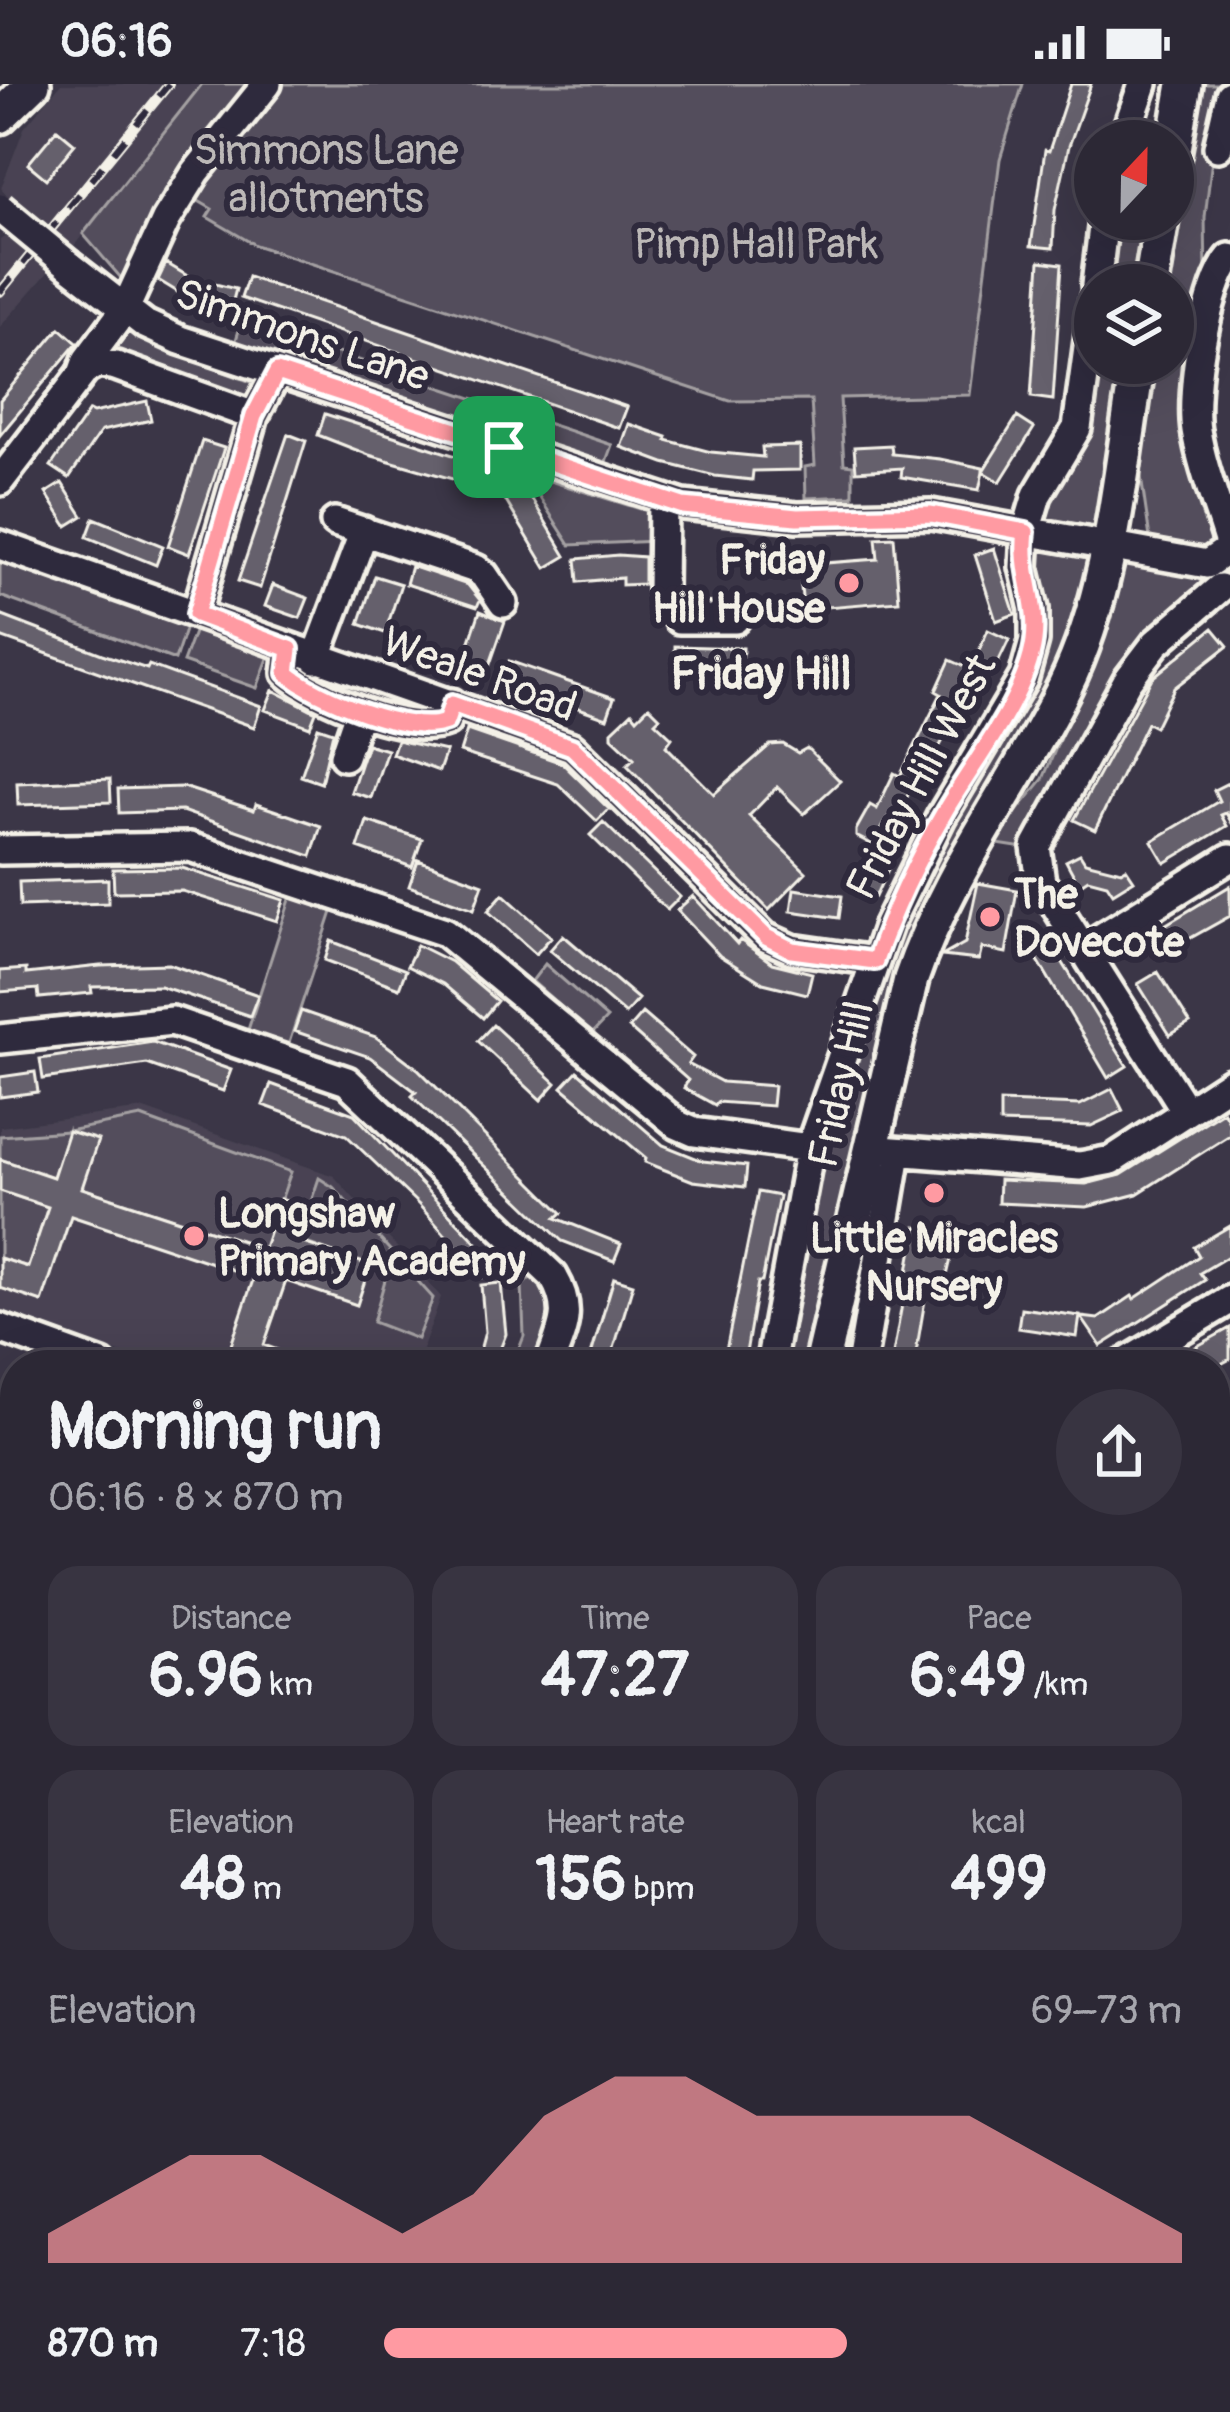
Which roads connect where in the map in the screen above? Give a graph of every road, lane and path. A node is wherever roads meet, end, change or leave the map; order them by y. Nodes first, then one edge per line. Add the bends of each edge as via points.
1 (33, 84) edge
2 (267, 84) edge
3 (1142, 84) edge
4 (1185, 84) edge
5 (1228, 109) edge
6 (0, 116) edge
7 (1130, 120) edge
8 (1179, 120) edge
9 (1217, 147) dead end
10 (0, 208) edge
11 (1230, 258) edge
12 (125, 309) junction
13 (277, 372) junction
14 (82, 374) junction
15 (1083, 384) edge
16 (1134, 384) edge
17 (254, 416) junction
18 (0, 481) edge
19 (663, 499) junction
20 (335, 522) dead end
21 (364, 531) junction
22 (1026, 532) junction
23 (0, 545) edge
24 (1107, 546) junction
25 (1224, 568) edge
26 (503, 603) dead end
27 (196, 614) junction
28 (735, 619) dead end
29 (303, 654) junction
30 (452, 704) junction
31 (359, 712) junction
32 (344, 756) dead end
33 (0, 850) edge
34 (1230, 858) edge
35 (1083, 949) junction
36 (875, 961) junction
37 (0, 1039) edge
38 (1230, 1083) edge
39 (1186, 1111) junction
40 (810, 1148) junction
41 (883, 1151) junction
42 (1230, 1300) edge
43 (0, 1328) edge
44 (61, 1350) edge
45 (554, 1350) edge
46 (773, 1350) edge
47 (825, 1350) edge
48 (863, 1350) edge
49 (1147, 1350) edge

1 - 6 main road
2 - 12 street via 196,172
3 - 7 street
4 - 8 main road
5 - 9 street
10 - 12 street, Simmons Lane, bridge
11 - 25 street via 1207,307 1194,418
12 - 13 street, Simmons Lane via 180,340
12 - 14 street
13 - 17 street
13 - 19 street, Simmons Lane
14 - 17 street via 98,363 116,366
14 - 18 street
15 - 22 street, Friday Hill West via 1077,428 1037,495
16 - 24 main road, Friday Hill
17 - 27 street
19 - 22 street, Simmons Lane via 797,517 931,514
19 - 28 street via 662,593 680,619
20 - 21 street
21 - 26 street via 476,569
21 - 29 street
22 - 24 street, Simmons Lane
22 - 36 street, Friday Hill West via 1034,641 1024,676 898,901
23 - 27 street, Weale Road
24 - 25 street, Simmons Lane
24 - 41 main road, Friday Hill via 1096,605 1066,684 929,924 911,979
25 - 35 street via 1127,681 1036,847 1041,882
27 - 29 street, Weale Road
29 - 30 street, Weale Road
29 - 31 street via 287,673
30 - 31 street via 446,722 432,726
30 - 36 street, Weale Road via 572,747 777,945
31 - 32 street
33 - 40 street via 190,847 446,932 678,1125
34 - 35 street
35 - 39 street
36 - 40 street, Friday Hill West
37 - 45 street via 172,1021 347,1081 553,1276 566,1316
38 - 39 street
39 - 41 street via 1112,1160 1080,1166
40 - 46 street, Friday Hill West
41 - 47 main road, Friday Hill
41 - 48 street
42 - 49 street
43 - 44 street

